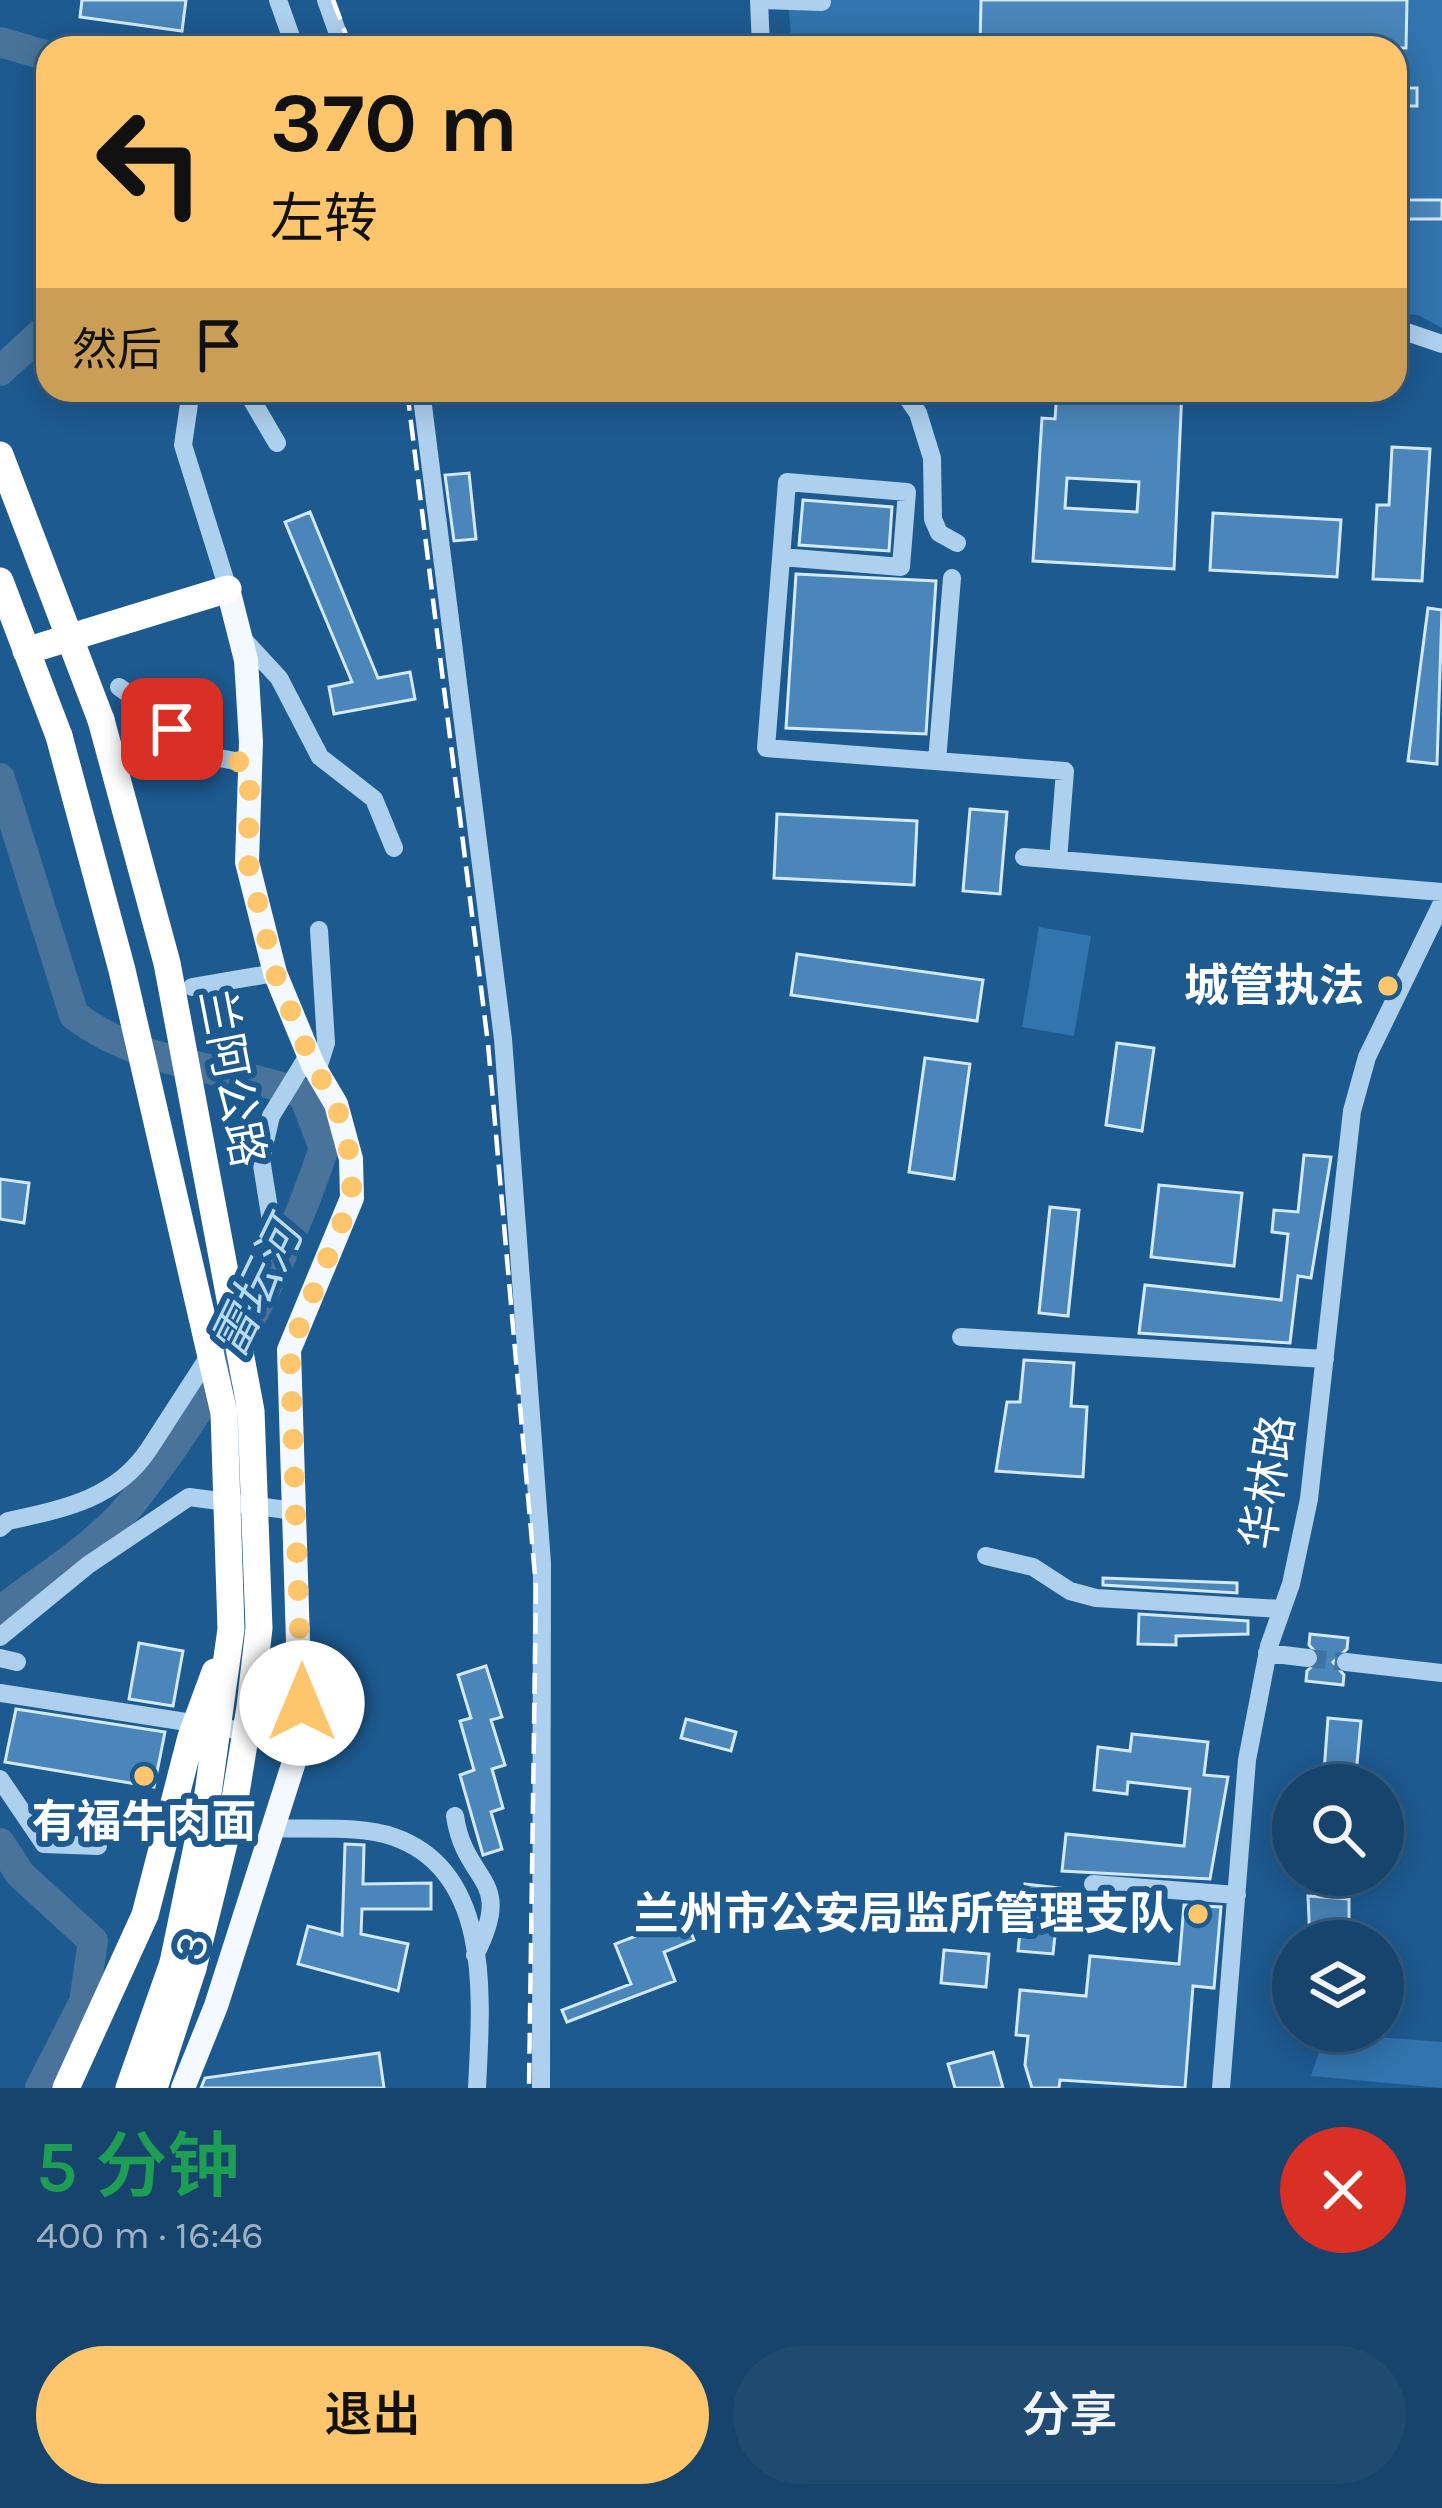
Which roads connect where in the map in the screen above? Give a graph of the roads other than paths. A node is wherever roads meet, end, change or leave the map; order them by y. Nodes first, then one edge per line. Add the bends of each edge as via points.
1 (278, 0) edge
2 (326, 0) edge
3 (759, 0) edge
4 (822, 2) edge
5 (291, 36) edge
6 (339, 36) edge
7 (760, 36) edge
8 (1407, 332) edge
9 (1442, 344) edge
10 (189, 402) edge
11 (253, 402) edge
12 (423, 402) edge
13 (910, 402) edge
14 (277, 442) dead end
15 (2, 460) edge
16 (957, 543) dead end
17 (782, 557) junction
18 (952, 578) dead end
19 (0, 581) edge
20 (228, 589) junction
21 (70, 636) junction
22 (241, 637) junction
23 (26, 651) junction
24 (119, 687) dead end
25 (937, 761) junction
26 (250, 764) junction
27 (394, 848) dead end
28 (1024, 857) dead end
29 (1058, 860) junction
30 (1442, 892) edge
31 (1442, 903) edge
32 (319, 930) dead end
33 (275, 973) junction
34 (192, 987) dead end
35 (313, 1063) junction
36 (961, 1336) dead end
37 (1324, 1359) junction
38 (295, 1510) junction
39 (0, 1528) edge
40 (986, 1556) dead end
41 (1282, 1609) junction
42 (231, 1629) junction
43 (0, 1637) edge
44 (1268, 1654) junction
45 (1308, 1658) tunnel mouth
46 (1346, 1662) tunnel mouth
47 (1442, 1673) edge
48 (0, 1694) edge
49 (301, 1740) junction
50 (0, 1779) edge
51 (455, 1816) dead end
52 (274, 1828) junction
53 (98, 1846) dead end
54 (1094, 1884) dead end
55 (1237, 1894) junction
56 (475, 1954) junction
57 (183, 1965) junction
58 (66, 2088) edge
59 (130, 2088) edge
60 (154, 2088) edge
61 (178, 2088) edge
62 (477, 2088) edge
63 (541, 2088) edge
64 (1221, 2088) edge

1 - 5 street
2 - 6 street
3 - 4 street
3 - 7 street
8 - 9 street
10 - 20 street via 183,445
11 - 14 street
12 - 63 street via 502,1039 542,1563
13 - 16 street via 932,458 933,519
15 - 21 highway, 兰阿公路
17 - 17 street via 788,482 907,492 901,567
17 - 25 street via 766,748
18 - 25 street
19 - 23 highway, 兰阿公路
20 - 21 highway
20 - 22 main road, 3
21 - 23 highway
21 - 57 highway, 兰阿公路, bridge via 167,963 251,1411 255,1667 235,1799
22 - 26 main road, 3
22 - 27 street via 279,678 320,757 374,800
23 - 42 highway, 兰阿公路, bridge via 58,736 122,970 224,1414
24 - 26 street via 214,757
25 - 29 street via 1065,771
26 - 33 main road, 3 via 248,862
28 - 29 street
29 - 30 street
31 - 37 street, 华林路 via 1359,1081
32 - 35 street via 326,1043
33 - 34 street
33 - 35 main road, 3
35 - 38 main road, 3 via 336,1104 352,1198 290,1350
35 - 39 street via 271,1116 261,1160 271,1221 248,1296 135,1470 73,1508
36 - 37 street
37 - 41 street, 华林路 via 1309,1499
38 - 43 street via 189,1498
38 - 49 main road, 3
40 - 41 street via 1033,1567 1096,1598
41 - 44 street, 华林路
42 - 57 highway, 兰阿公路, bridge
42 - 58 highway, bridge via 191,1737 145,1915
44 - 45 street
44 - 55 street, 华林路 via 1247,1760
46 - 47 street
48 - 49 street
49 - 52 main road, 3
50 - 53 street via 44,1844
51 - 56 street via 459,1846 494,1902
52 - 56 street via 390,1835 420,1850 460,1891
52 - 61 main road, 3
54 - 55 street
55 - 64 street, 华林路
56 - 62 street
57 - 59 highway, 兰阿公路
57 - 60 highway, 兰阿公路
57 - 61 highway

